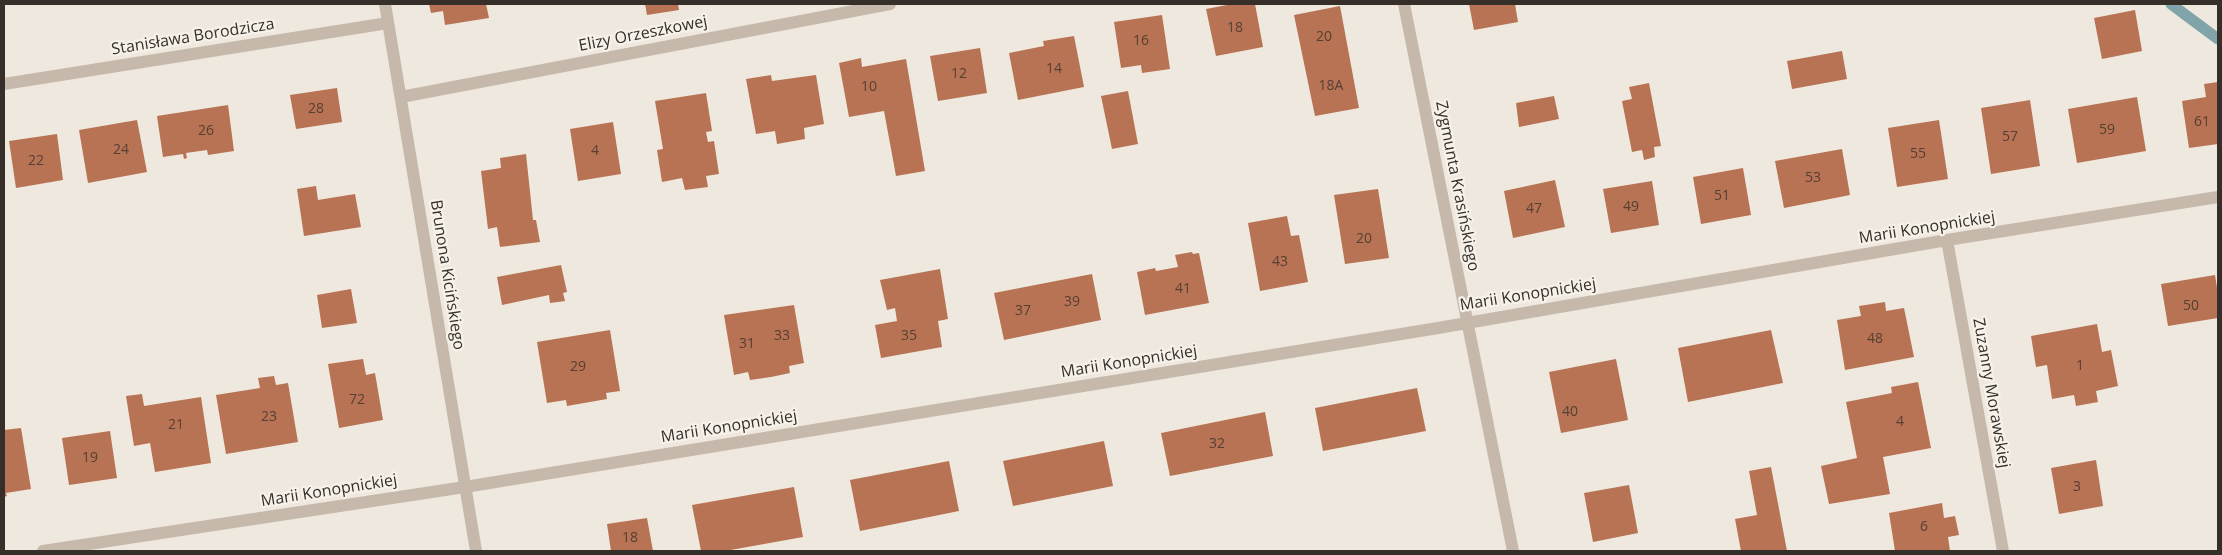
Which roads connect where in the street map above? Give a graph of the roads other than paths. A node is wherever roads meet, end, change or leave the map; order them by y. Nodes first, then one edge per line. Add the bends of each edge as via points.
1 (385, 4) edge
2 (890, 4) edge
3 (1404, 4) edge
4 (388, 23) junction
5 (4, 84) edge
6 (401, 97) junction
7 (2218, 197) edge
8 (1946, 240) junction
9 (1467, 322) junction
10 (465, 486) junction
11 (43, 551) edge
12 (476, 551) edge
13 (1513, 551) edge
14 (2003, 551) edge

1 - 4 street, Brunona Kicińskiego
2 - 6 street, Elizy Orzeszkowej
3 - 9 street, Zygmunta Krasińskiego
4 - 5 street, Stanisława Borodzicza
4 - 6 street, Brunona Kicińskiego
6 - 10 street, Brunona Kicińskiego
7 - 8 street, Marii Konopnickiej
8 - 9 street, Marii Konopnickiej
8 - 14 street, Zuzanny Morawskiej
9 - 10 street, Marii Konopnickiej
9 - 13 street, Zygmunta Krasińskiego
10 - 11 street, Marii Konopnickiej
10 - 12 street, Brunona Kicińskiego

